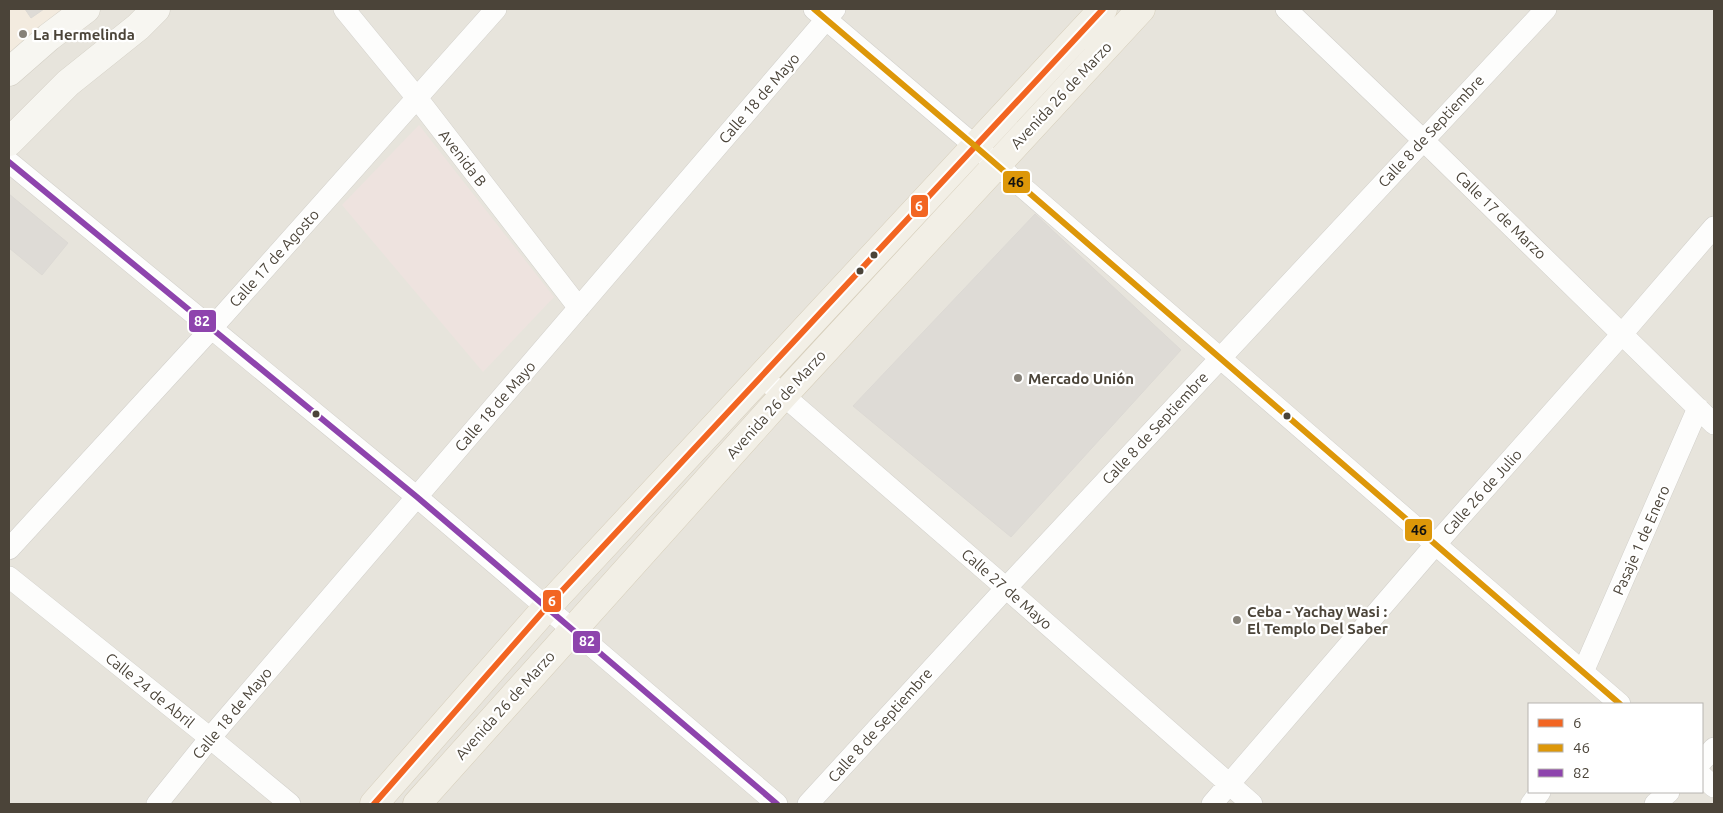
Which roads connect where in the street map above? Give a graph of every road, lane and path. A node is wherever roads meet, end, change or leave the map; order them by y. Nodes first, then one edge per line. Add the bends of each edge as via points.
1 (86, 9) edge
2 (156, 9) edge
3 (344, 9) edge
4 (496, 9) edge
5 (1103, 9) edge
6 (1141, 9) edge
7 (1286, 9) edge
8 (1546, 9) edge
9 (825, 12) edge
10 (9, 72) edge
11 (416, 98) junction
12 (1424, 140) junction
13 (9, 142) edge
14 (976, 146) junction
15 (9, 162) edge
16 (997, 165) junction
17 (1714, 227) edge
18 (579, 308) junction
19 (211, 329) junction
20 (1622, 334) junction
21 (1219, 359) junction
22 (761, 376) junction
23 (783, 396) junction
24 (1698, 408) junction
25 (1714, 424) edge
26 (417, 497) junction
27 (1436, 545) junction
28 (9, 549) edge
29 (9, 577) edge
30 (1006, 588) junction
31 (546, 608) junction
32 (572, 630) junction
33 (1583, 672) junction
34 (1610, 701) edge
35 (210, 738) junction
36 (1714, 748) edge
37 (1703, 760) edge
38 (1703, 777) edge
39 (1230, 785) junction
40 (1714, 786) edge
41 (1539, 793) edge
42 (1667, 793) edge
43 (157, 804) edge
44 (290, 804) edge
45 (374, 804) edge
46 (416, 804) edge
47 (777, 804) edge
48 (808, 804) edge
49 (1212, 804) edge
50 (1252, 804) edge
51 (1531, 804) edge
52 (1655, 804) edge

1 - 10 street
2 - 13 street via 68,83
3 - 11 street, Avenida B
4 - 11 street, Calle 17 de Agosto
5 - 14 main road, Avenida 26 de Marzo
6 - 16 main road, Avenida 26 de Marzo
7 - 12 street, Calle 17 de Marzo
8 - 12 street, Calle 8 de Septiembre
9 - 14 street
9 - 18 street, Calle 18 de Mayo
11 - 18 street, Avenida B
11 - 19 street, Calle 17 de Agosto
12 - 20 street, Calle 17 de Marzo
12 - 21 street, Calle 8 de Septiembre
14 - 16 street
14 - 22 main road, Avenida 26 de Marzo
15 - 19 street
16 - 21 street
16 - 23 main road, Avenida 26 de Marzo
17 - 20 street, Calle 26 de Julio
18 - 26 street, Calle 18 de Mayo
19 - 26 street
19 - 28 street, Calle 17 de Agosto
20 - 24 street, Calle 17 de Marzo
20 - 27 street, Calle 26 de Julio
21 - 27 street
21 - 30 street, Calle 8 de Septiembre
22 - 23 street, Calle 27 de Mayo
22 - 31 main road, Avenida 26 de Marzo
23 - 30 street, Calle 27 de Mayo
23 - 32 main road, Avenida 26 de Marzo
24 - 25 street, Calle 17 de Marzo
24 - 33 street, Pasaje 1 de Enero
26 - 31 street
26 - 35 street, Calle 18 de Mayo
27 - 33 street
27 - 39 street, Calle 26 de Julio
29 - 35 street, Calle 24 de Abril
30 - 39 street, Calle 27 de Mayo
30 - 48 street, Calle 8 de Septiembre
31 - 32 street
31 - 45 main road, Avenida 26 de Marzo
32 - 46 main road, Avenida 26 de Marzo
32 - 47 street
33 - 34 street
35 - 43 street, Calle 18 de Mayo
35 - 44 street, Calle 24 de Abril
36 - 37 street
38 - 40 street
39 - 49 street, Calle 26 de Julio
39 - 50 street, Calle 27 de Mayo
41 - 51 street
42 - 52 street

